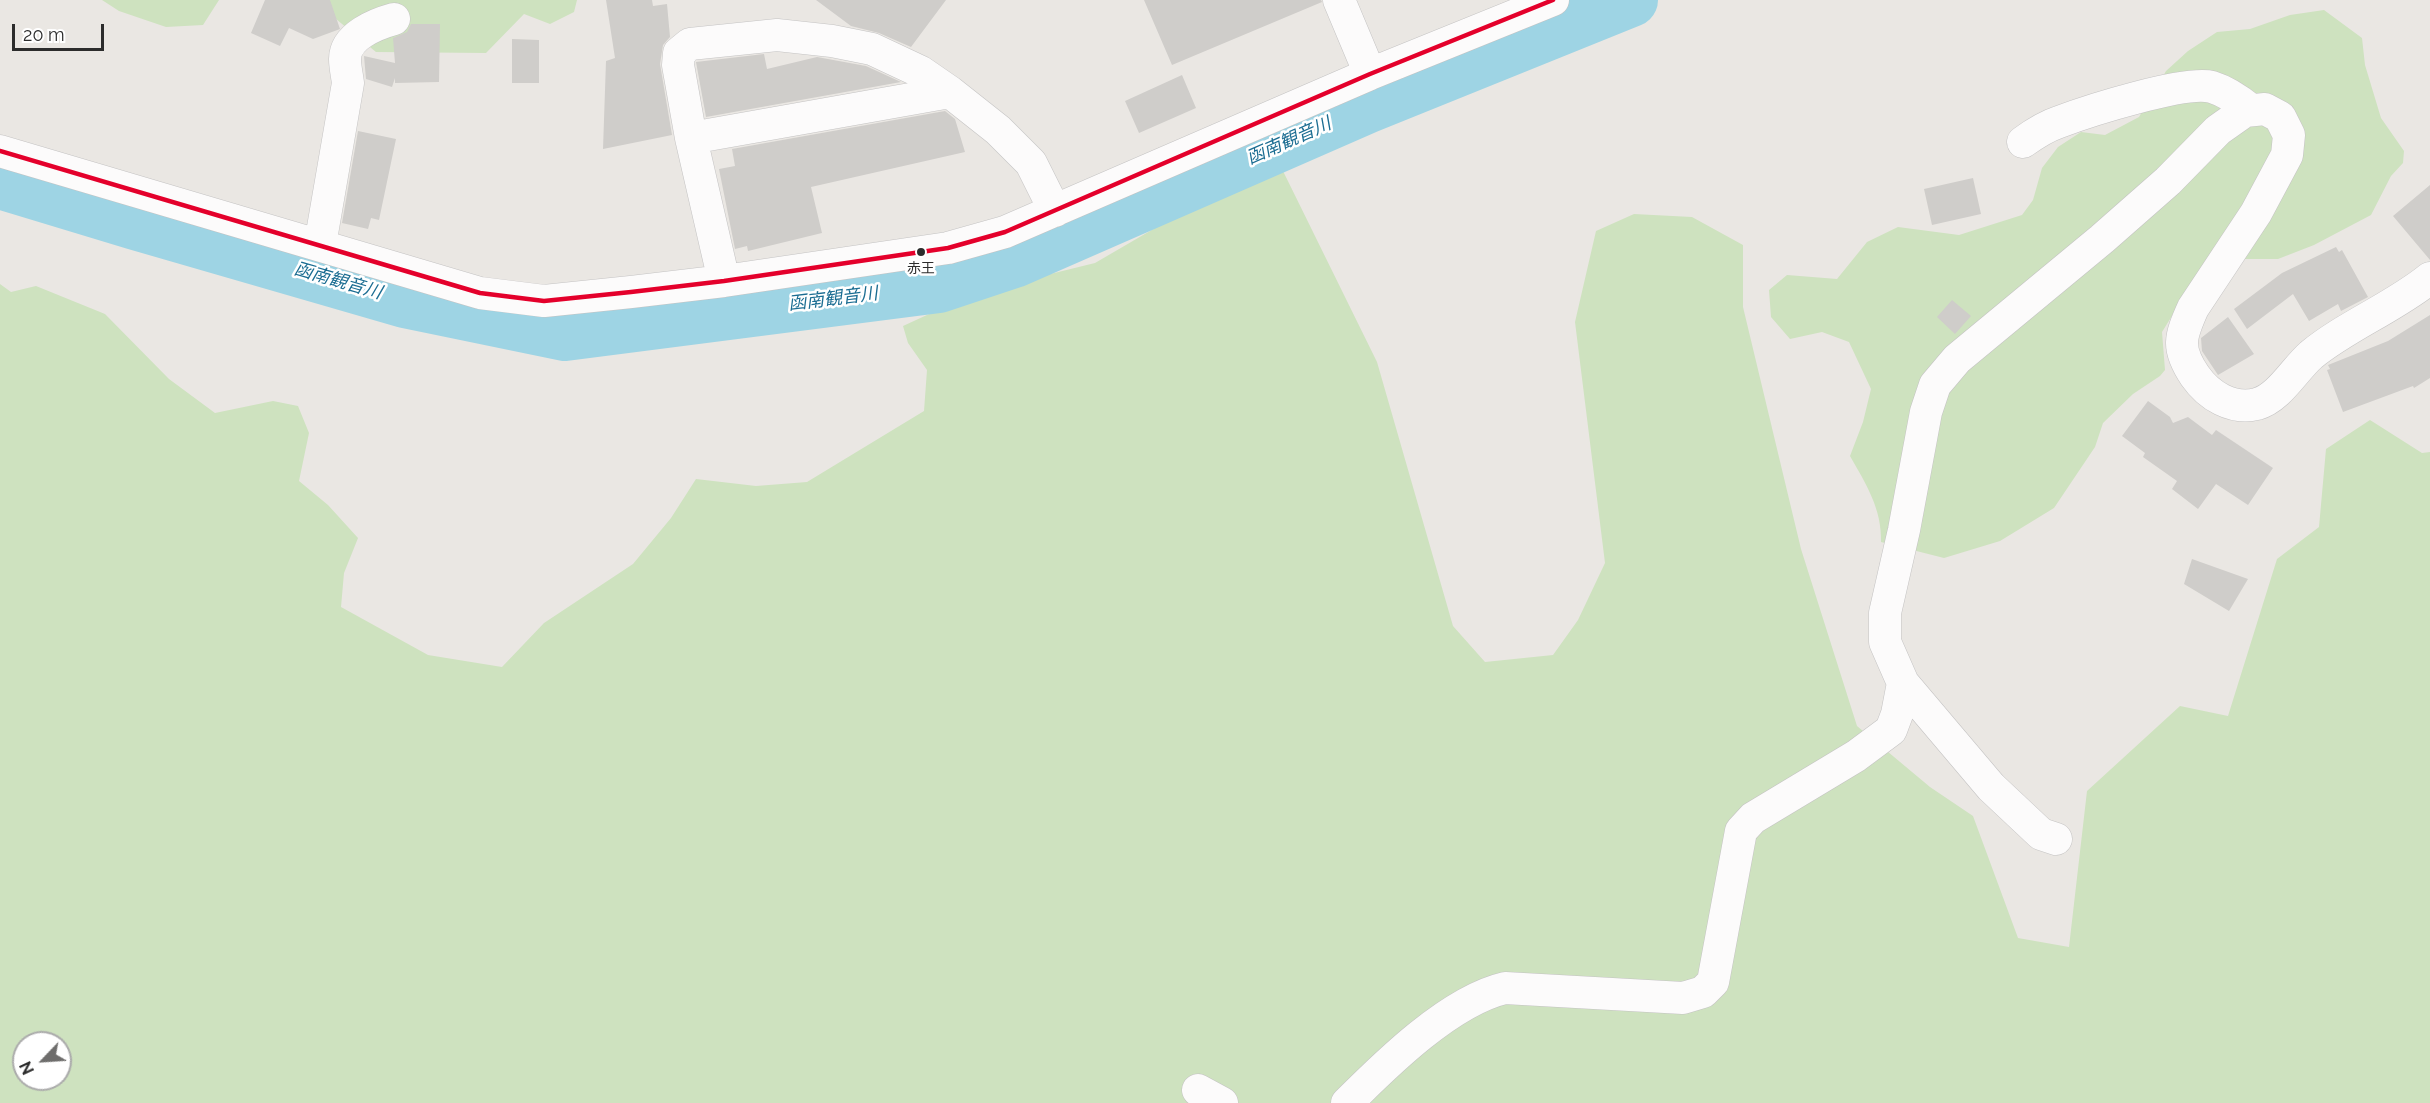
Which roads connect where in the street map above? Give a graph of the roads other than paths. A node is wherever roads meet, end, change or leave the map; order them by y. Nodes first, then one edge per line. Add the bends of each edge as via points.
1 (1339, 0) edge
2 (1553, 0) edge
3 (394, 19) dead end
4 (1370, 74) junction
5 (950, 92) junction
6 (2251, 110) junction
7 (691, 138) junction
8 (2023, 142) dead end
9 (0, 151) edge
10 (1055, 211) junction
11 (320, 245) junction
12 (2430, 278) edge
13 (724, 281) junction
14 (1904, 682) junction
15 (2056, 839) dead end
16 (1347, 1103) edge

1 - 4 street
2 - 4 street
3 - 11 street via 357,36 344,57 348,83
4 - 10 street
5 - 7 street
5 - 7 street via 921,72 872,49 832,41 777,34 690,44 679,52 678,65
5 - 10 street via 998,130 1031,163
6 - 8 street via 2212,87 2194,85 2057,122
6 - 12 street via 2265,109 2280,117 2289,135 2289,147 2256,213 2185,325 2182,351 2210,394 2235,405 2260,403 2319,348
6 - 14 street via 2218,130 2144,203 1957,359 1935,385 1884,613 1885,642
7 - 13 street
9 - 11 street
10 - 13 street via 1005,232 948,248
11 - 13 street via 480,293 544,301
14 - 15 street via 1990,787 2041,834
14 - 16 street via 1891,730 1753,819 1741,831 1713,982 1703,992 1683,998 1505,988 1485,993 1403,1050

